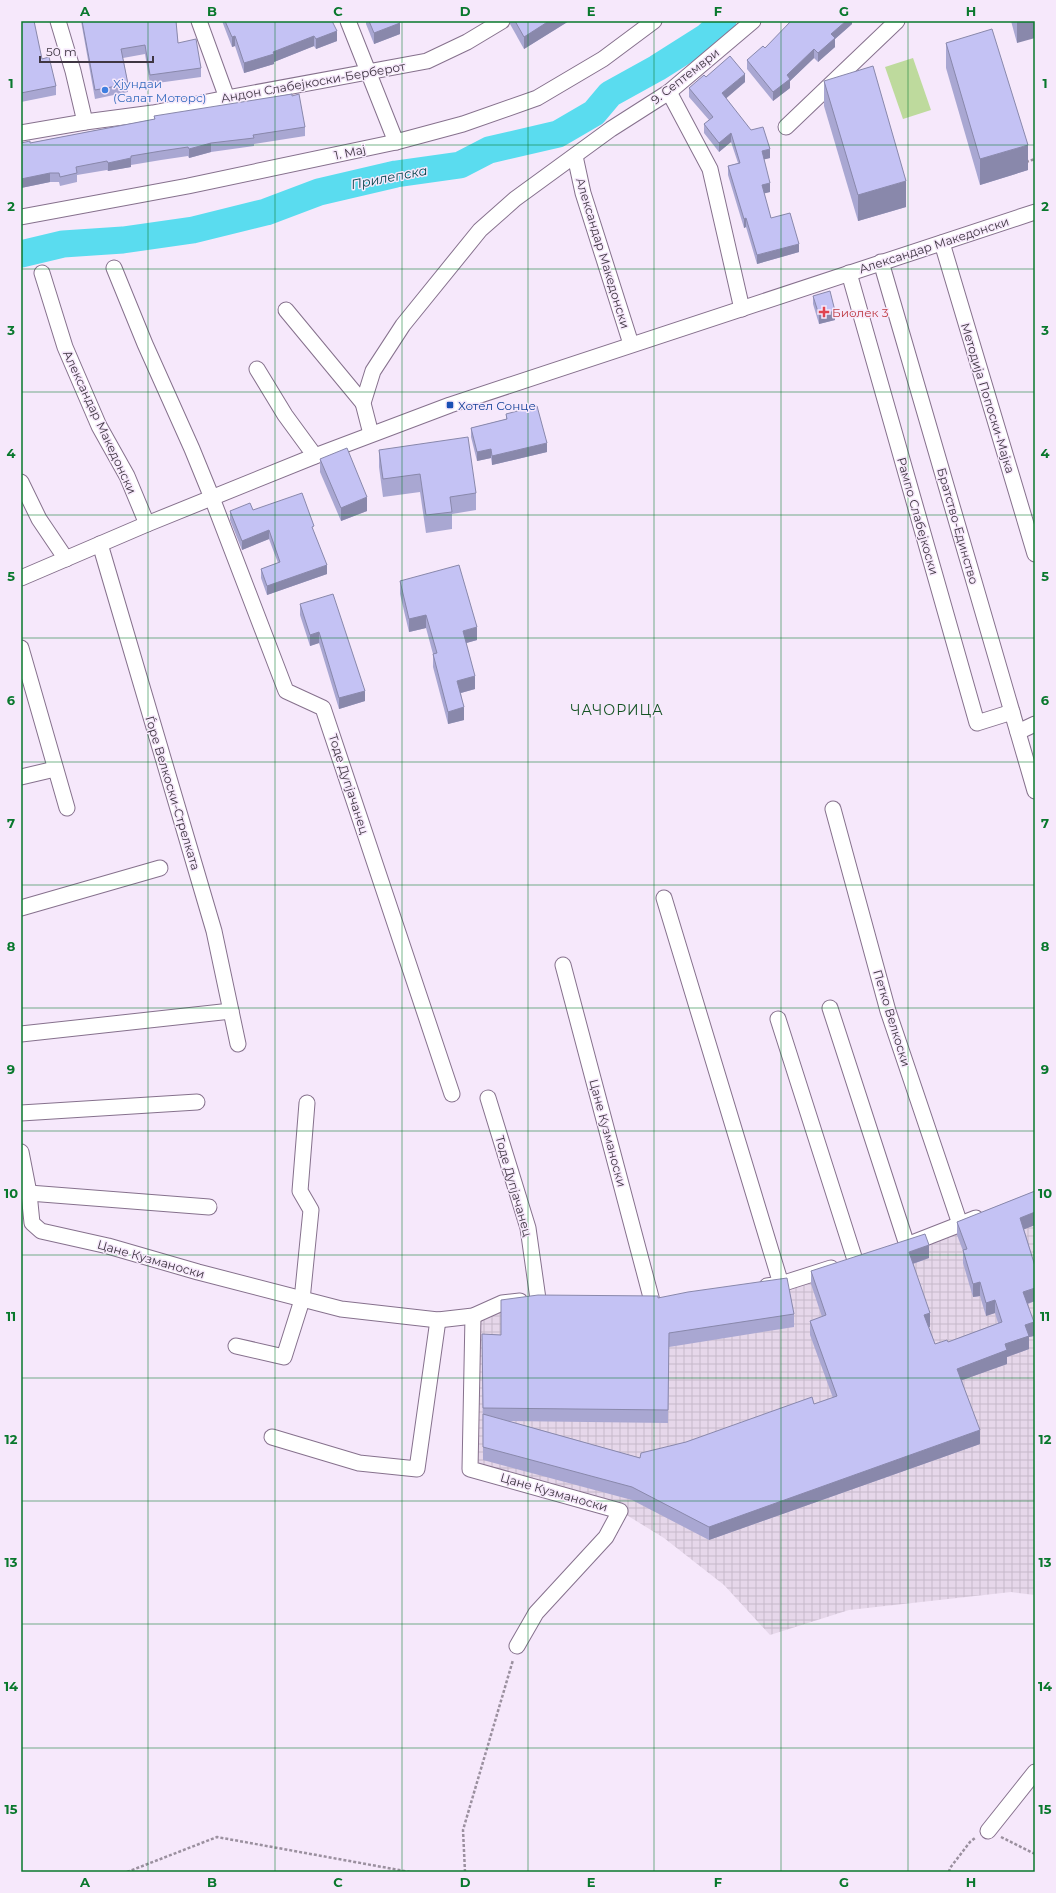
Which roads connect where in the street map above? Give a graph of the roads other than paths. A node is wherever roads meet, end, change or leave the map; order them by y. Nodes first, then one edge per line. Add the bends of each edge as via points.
1 (58, 21) edge
2 (199, 21) edge
3 (348, 21) edge
4 (502, 21) edge
5 (654, 21) edge
6 (753, 21) edge
7 (897, 21) edge
8 (368, 72) junction
9 (669, 92) junction
10 (227, 98) junction
11 (85, 122) junction
12 (786, 127) dead end
13 (21, 133) edge
14 (396, 142) junction
15 (575, 156) junction
16 (1035, 212) edge
17 (21, 217) edge
18 (942, 243) junction
19 (881, 262) junction
20 (114, 268) dead end
21 (42, 273) dead end
22 (849, 273) junction
23 (742, 309) junction
24 (286, 310) dead end
25 (631, 344) junction
26 (257, 369) dead end
27 (363, 403) junction
28 (371, 434) junction
29 (315, 456) junction
30 (21, 482) edge
31 (212, 498) junction
32 (147, 524) junction
33 (100, 544) junction
34 (1035, 554) edge
35 (66, 559) junction
36 (21, 578) edge
37 (21, 648) edge
38 (1012, 712) junction
39 (1035, 724) edge
40 (1018, 732) junction
41 (56, 769) junction
42 (21, 777) edge
43 (1035, 791) edge
44 (67, 808) dead end
45 (833, 809) dead end
46 (160, 868) dead end
47 (664, 898) dead end
48 (21, 908) edge
49 (563, 965) dead end
50 (830, 1008) dead end
51 (231, 1010) junction
52 (778, 1019) dead end
53 (21, 1034) edge
54 (238, 1044) dead end
55 (452, 1094) dead end
56 (488, 1098) dead end
57 (197, 1102) dead end
58 (307, 1103) dead end
59 (21, 1113) edge
60 (21, 1152) edge
61 (29, 1193) junction
62 (209, 1207) dead end
63 (988, 1213) edge
64 (26, 1224) edge
65 (960, 1224) junction
66 (907, 1245) junction
67 (892, 1249) edge
68 (870, 1256) edge
69 (855, 1260) junction
70 (781, 1284) junction
71 (752, 1288) edge
72 (538, 1299) junction
73 (553, 1299) edge
74 (667, 1299) edge
75 (302, 1300) junction
76 (636, 1300) edge
77 (652, 1300) junction
78 (473, 1316) junction
79 (438, 1320) junction
80 (236, 1346) dead end
81 (272, 1437) dead end
82 (517, 1646) road end
83 (1035, 1772) edge
84 (988, 1831) road end

1 - 11 street
2 - 10 street
3 - 8 street
4 - 8 street, Андон Слабејкоски-Берберот via 468,42 427,61
5 - 14 street, 1. Мај via 603,59 538,98 463,124
6 - 9 street, 9. Септември
7 - 12 street
8 - 10 street, Андон Слабејкоски-Берберот
8 - 14 street
9 - 15 street, 9. Септември via 611,129
9 - 23 street via 710,169
10 - 11 street, Андон Слабејкоски-Берберот via 153,113
11 - 13 street, Андон Слабејкоски-Берберот
14 - 17 street, 1. Мај via 188,186
15 - 25 street, Александар Македонски via 583,193
15 - 27 street via 515,199 480,230 403,325 373,371
16 - 18 street, Александар Македонски
18 - 19 street, Александар Македонски
18 - 34 street, Методија Попоски-Мајка
19 - 22 street, Александар Македонски
19 - 38 street, Братство-Единство
20 - 31 street
21 - 32 street, Александар Македонски via 65,347
22 - 23 street, Александар Македонски
22 - 38 street, Рампо Слабејкоски via 977,723
23 - 25 street, Александар Македонски
24 - 27 street
25 - 28 street, Александар Македонски
26 - 29 street via 285,415
27 - 28 street
28 - 29 street, Александар Македонски
29 - 31 street, Александар Македонски
30 - 35 street via 39,519
31 - 32 street, Александар Македонски
31 - 55 street, Тоде Дупјачанец via 286,691 323,708
32 - 33 street, Александар Македонски
33 - 35 street, Александар Македонски
33 - 51 street, Ѓоре Велкоски-Стрелката via 214,931
35 - 36 street, Александар Македонски
37 - 41 street
38 - 40 street, Братство-Единство
39 - 40 street
40 - 43 street, Братство-Единство
41 - 42 street
41 - 44 street
45 - 65 street, Петко Велкоски via 888,1011
46 - 48 street
47 - 70 street
49 - 77 street, Цане Кузманоски
50 - 66 street
51 - 53 street
51 - 54 street, Ѓоре Велкоски-Стрелката
52 - 69 street
56 - 72 street, Тоде Дупјачанец via 528,1228
57 - 59 street
58 - 75 street via 300,1191 311,1210
60 - 61 street, Цане Кузманоски
61 - 62 street
61 - 64 street, Цане Кузманоски
63 - 65 street
64 - 75 street, Цане Кузманоски via 41,1231 108,1246
65 - 66 street
66 - 67 street
68 - 69 street
69 - 70 street
70 - 71 street
72 - 73 street, Цане Кузманоски
72 - 78 street, Цане Кузманоски via 502,1303
74 - 77 street
75 - 79 street, Цане Кузманоски via 341,1309
75 - 80 street via 284,1357
76 - 77 street
78 - 79 street, Цане Кузманоски
78 - 82 street, Цане Кузманоски via 470,1469 620,1510 606,1537 536,1612
79 - 81 street via 417,1469 359,1463
83 - 84 street

